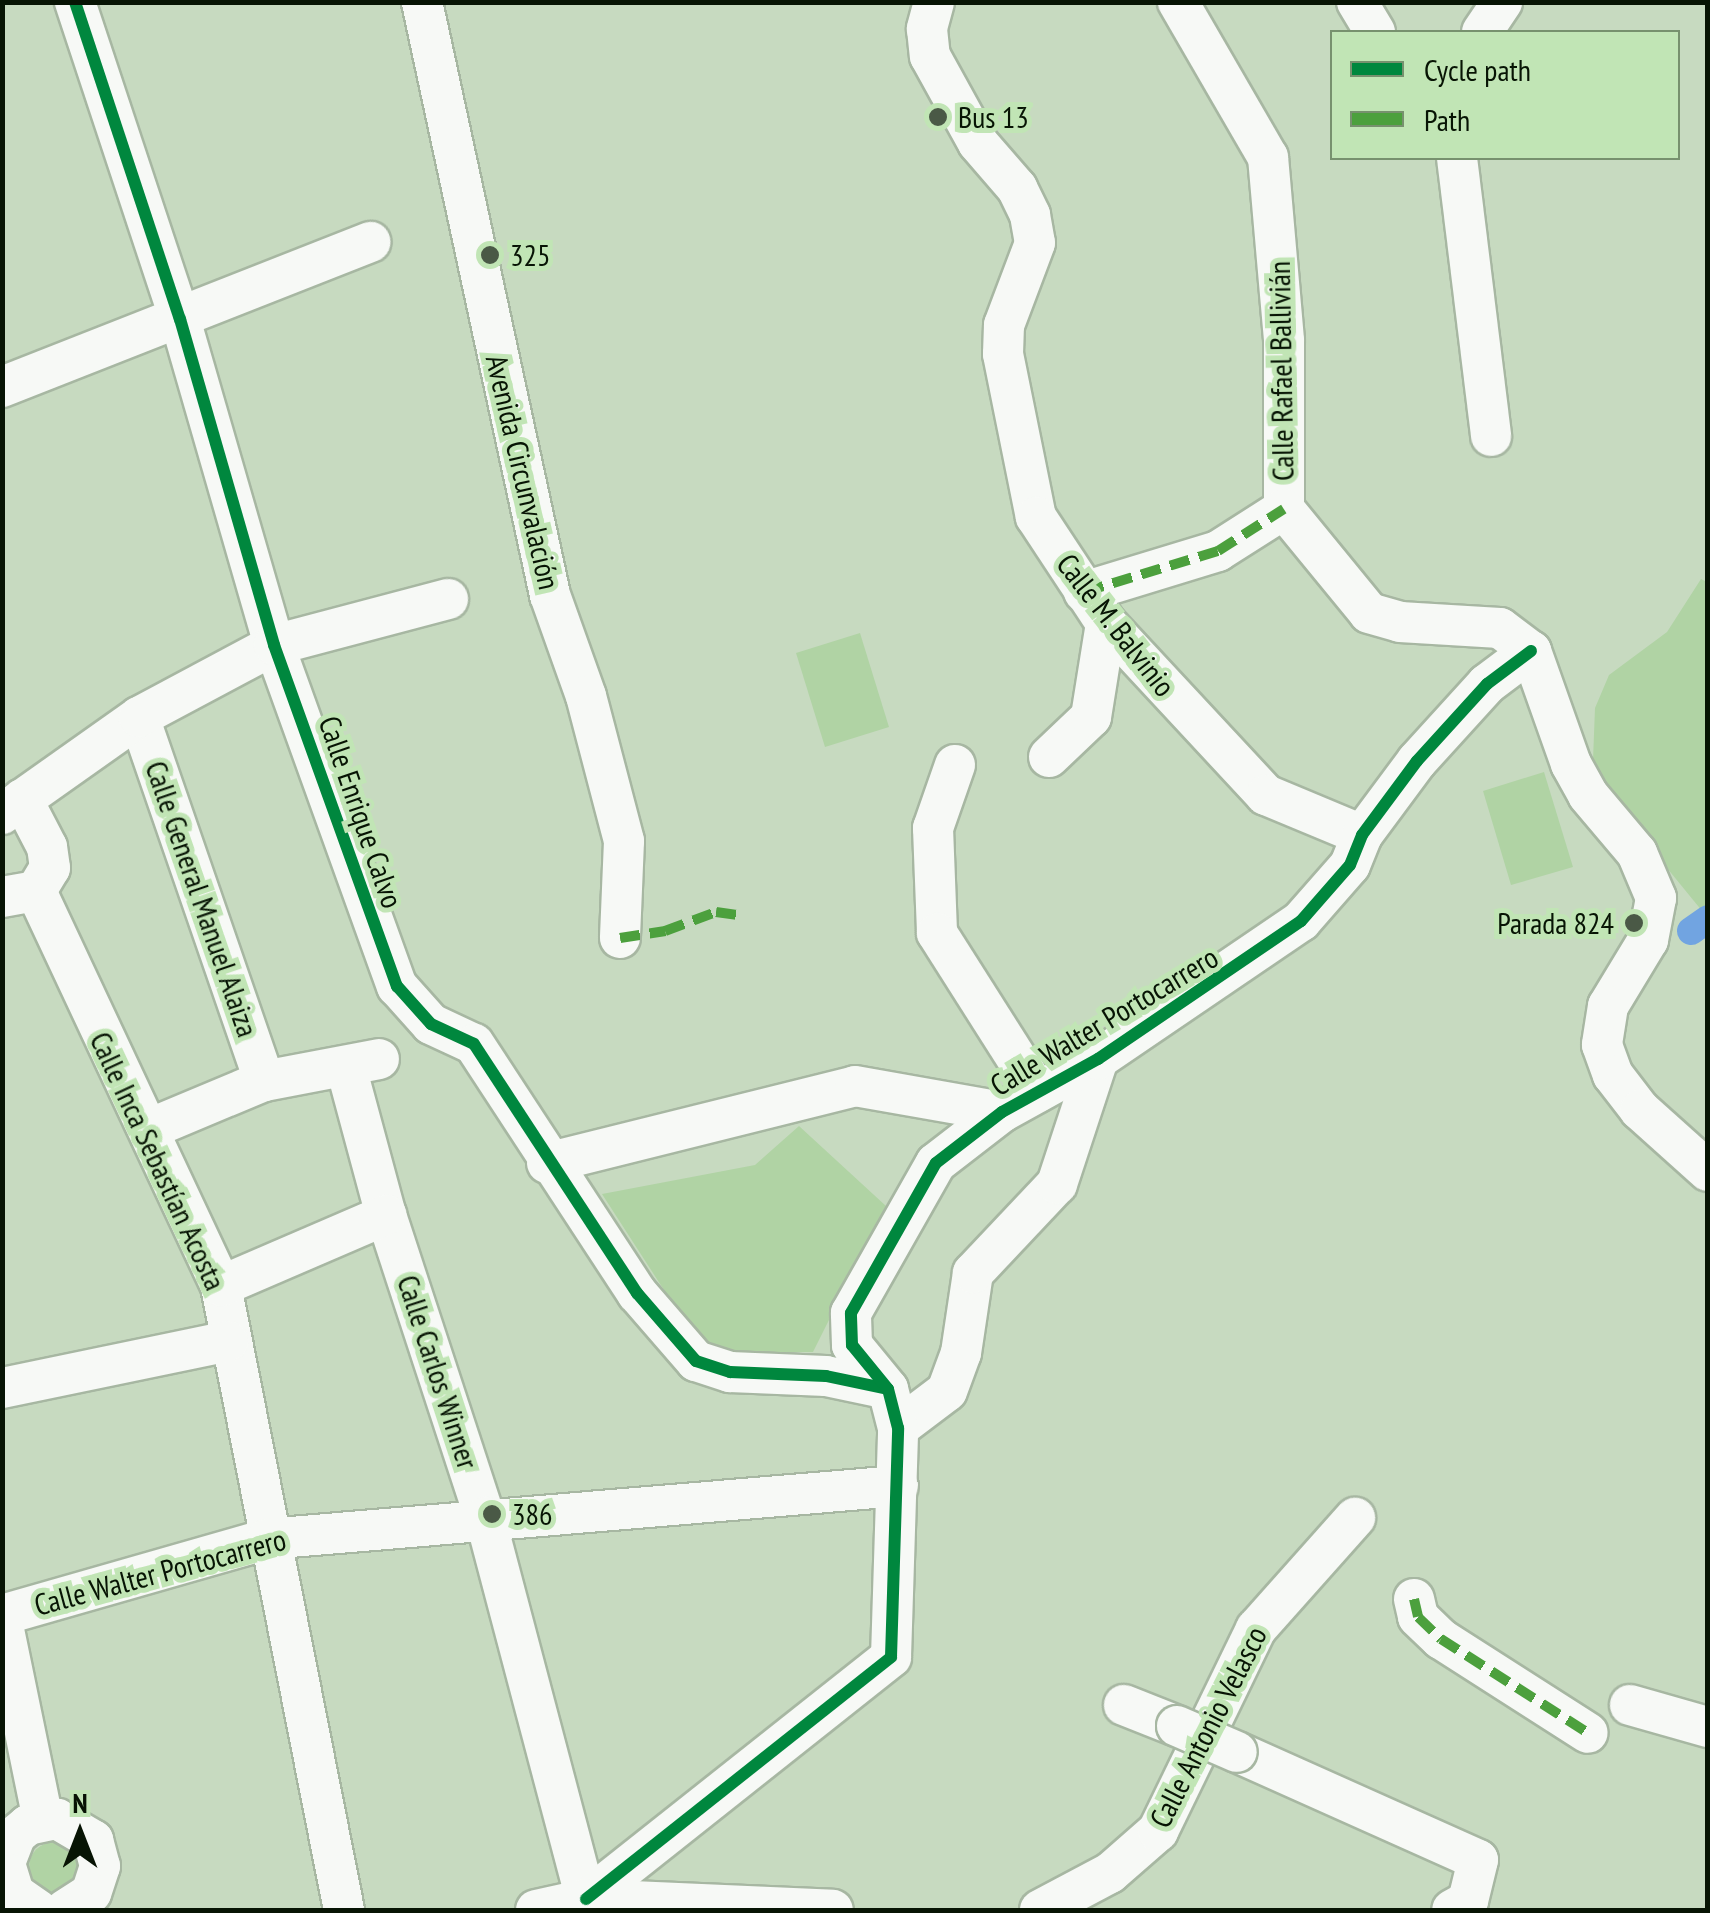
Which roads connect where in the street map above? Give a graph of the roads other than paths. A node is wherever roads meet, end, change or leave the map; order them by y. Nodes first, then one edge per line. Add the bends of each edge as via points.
1 (76, 2) edge
2 (422, 2) edge
3 (934, 2) edge
4 (1178, 2) edge
5 (1357, 2) edge
6 (1502, 2) edge
7 (1374, 30) edge
8 (1483, 30) edge
9 (1457, 160) edge
10 (371, 242) dead end
11 (180, 320) junction
12 (2, 388) edge
13 (1491, 436) dead end
14 (1284, 508) junction
15 (448, 599) dead end
16 (1095, 608) junction
17 (274, 644) junction
18 (1531, 650) junction
19 (139, 717) junction
20 (1049, 758) dead end
21 (955, 765) dead end
22 (12, 806) edge
23 (1362, 836) junction
24 (19, 894) edge
25 (620, 938) dead end
26 (1098, 1059) junction
27 (264, 1081) junction
28 (1038, 1092) junction
29 (1002, 1112) junction
30 (149, 1129) junction
31 (547, 1163) junction
32 (1708, 1171) edge
33 (386, 1215) junction
34 (221, 1286) junction
35 (228, 1341) junction
36 (2, 1388) edge
37 (888, 1389) junction
38 (898, 1428) junction
39 (898, 1486) junction
40 (485, 1517) junction
41 (1354, 1518) dead end
42 (267, 1539) junction
43 (1414, 1600) dead end
44 (2, 1618) edge
45 (1124, 1705) dead end
46 (1630, 1706) dead end
47 (1708, 1727) edge
48 (1588, 1733) dead end
49 (21, 1827) edge
50 (587, 1905) edge
51 (38, 1910) edge
52 (68, 1910) edge
53 (344, 1910) edge
54 (536, 1910) edge
55 (833, 1910) edge
56 (1040, 1910) edge
57 (1452, 1910) edge

1 - 11 street, Calle Enrique Calvo
2 - 25 street, Avenida Circunvalación via 550,595 586,696 624,840
3 - 16 street, Calle M. Balvinio via 930,56 978,143 1017,188 1030,215 1035,243 1004,325 1006,374 1036,517
4 - 14 street, Calle Rafael Ballivián via 1268,157 1284,341
5 - 7 street
6 - 8 street
9 - 13 street
10 - 11 street
11 - 12 street
11 - 17 street, Calle Enrique Calvo
14 - 16 street via 1218,551
14 - 18 street, Calle Rafael Ballivián via 1369,613 1400,622 1500,628
15 - 17 street
16 - 20 street via 1090,717
16 - 23 street, Calle M. Balvinio via 1266,795
17 - 19 street
17 - 31 street, Calle Enrique Calvo via 397,986 431,1024 474,1044
18 - 23 street, Calle Walter Portocarrero via 1475,697
18 - 32 street via 1572,764 1588,795 1637,854 1656,898 1648,940 1608,1006 1602,1045 1613,1075 1640,1110
19 - 22 street
19 - 27 street, Calle General Manuel Alaiza
21 - 28 street via 933,828 936,933
22 - 24 street, Calle Inca Sebastían Acosta via 50,857
23 - 26 street, Calle Walter Portocarrero via 1350,865 1301,921
24 - 30 street, Calle Inca Sebastían Acosta
26 - 28 street, Calle Walter Portocarrero
26 - 38 street via 1056,1184 974,1273 962,1353 947,1390
27 - 30 street
27 - 33 street, Calle Carlos Winner via 363,1063
28 - 29 street, Calle Walter Portocarrero
29 - 31 street via 854,1086
29 - 37 street, Calle Walter Portocarrero via 936,1163 858,1294 852,1345
30 - 34 street, Calle Inca Sebastían Acosta
31 - 37 street, Calle Enrique Calvo via 637,1293 696,1360 730,1372 826,1376
33 - 34 street
33 - 40 street, Calle Carlos Winner
34 - 35 street, Calle Inca Sebastían Acosta
35 - 36 street
35 - 42 street, Calle Inca Sebastían Acosta
37 - 38 street, Calle Walter Portocarrero
38 - 39 street, Calle Walter Portocarrero
39 - 40 street, Calle Walter Portocarrero
39 - 50 street via 892,1658
40 - 42 street, Calle Walter Portocarrero
40 - 50 street, Calle Carlos Winner
41 - 56 street, Calle Antonio Velasco via 1256,1629 1158,1831 1110,1873
42 - 44 street, Calle Walter Portocarrero
42 - 53 street, Calle Inca Sebastían Acosta
43 - 48 street via 1418,1617 1441,1638
44 - 49 street
45 - 57 street, bridge via 1478,1860 1468,1901
46 - 47 street
49 - 51 street via 5,1863 7,1879
49 - 52 street via 71,1822 98,1852 92,1893
50 - 54 street
50 - 55 street

